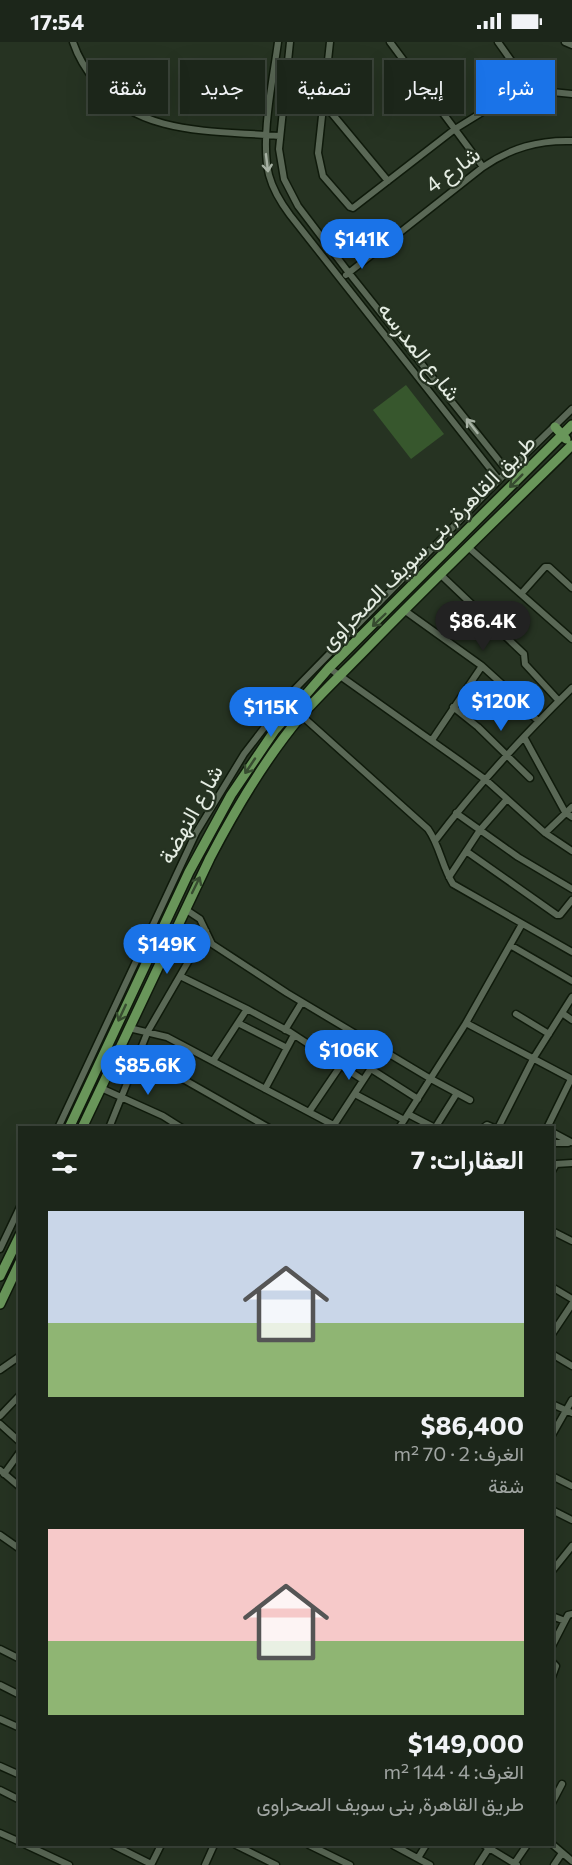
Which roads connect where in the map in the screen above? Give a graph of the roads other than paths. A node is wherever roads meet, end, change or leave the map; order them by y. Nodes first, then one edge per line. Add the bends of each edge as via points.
1 (73, 42) edge
2 (278, 42) edge
3 (290, 42) edge
4 (330, 42) edge
5 (390, 42) edge
6 (498, 42) edge
7 (565, 42) edge
8 (572, 45) edge
9 (328, 60) edge
10 (511, 60) edge
11 (555, 92) edge
12 (572, 94) edge
13 (323, 114) edge
14 (332, 114) edge
15 (479, 114) edge
16 (455, 129) junction
17 (266, 135) junction
18 (279, 136) junction
19 (572, 141) edge
20 (483, 166) junction
21 (388, 181) junction
22 (349, 273) junction
23 (340, 280) junction
24 (572, 410) edge
25 (572, 425) edge
26 (555, 427) junction
27 (562, 435) junction
28 (572, 445) edge
29 (508, 472) junction
30 (499, 480) junction
31 (468, 547) junction
32 (441, 575) junction
33 (398, 584) junction
34 (572, 588) edge
35 (406, 592) junction
36 (521, 594) junction
37 (404, 610) junction
38 (572, 639) edge
39 (326, 665) junction
40 (482, 666) junction
41 (314, 677) junction
42 (339, 677) junction
43 (572, 688) edge
44 (559, 701) junction
45 (453, 707) junction
46 (302, 716) junction
47 (538, 721) junction
48 (524, 737) junction
49 (432, 740) junction
50 (508, 754) junction
51 (530, 778) dead end
52 (486, 780) junction
53 (507, 799) junction
54 (572, 807) edge
55 (565, 812) junction
56 (456, 813) junction
57 (572, 817) edge
58 (480, 830) junction
59 (545, 833) junction
60 (435, 841) junction
61 (466, 851) junction
62 (572, 851) edge
63 (449, 877) junction
64 (571, 885) edge
65 (572, 900) edge
66 (185, 909) junction
67 (522, 924) junction
68 (206, 931) junction
69 (510, 945) junction
70 (572, 952) edge
71 (180, 976) junction
72 (572, 981) edge
73 (572, 997) edge
74 (302, 1002) junction
75 (247, 1009) junction
76 (562, 1013) junction
77 (516, 1014) dead end
78 (572, 1020) edge
79 (238, 1023) junction
80 (466, 1023) junction
81 (129, 1028) junction
82 (285, 1030) junction
83 (148, 1031) junction
84 (549, 1034) junction
85 (294, 1035) junction
86 (287, 1048) junction
87 (383, 1050) junction
88 (138, 1054) junction
89 (533, 1059) junction
90 (213, 1060) junction
91 (341, 1065) junction
92 (371, 1069) junction
93 (431, 1079) junction
94 (571, 1079) edge
95 (363, 1080) junction
96 (101, 1088) junction
97 (265, 1089) junction
98 (457, 1093) junction
99 (355, 1094) junction
100 (123, 1096) junction
101 (418, 1099) junction
102 (470, 1100) dead end
103 (309, 1112) junction
104 (406, 1117) junction
105 (59, 1126) edge
106 (70, 1126) edge
107 (83, 1126) edge
108 (111, 1126) edge
109 (179, 1126) edge
110 (265, 1126) edge
111 (334, 1126) edge
112 (337, 1126) edge
113 (400, 1126) edge
114 (430, 1126) edge
115 (436, 1126) edge
116 (497, 1126) edge
117 (548, 1126) edge
118 (554, 1133) edge
119 (571, 1142) edge
120 (554, 1143) edge
121 (572, 1163) edge
122 (554, 1168) edge
123 (18, 1211) edge
124 (554, 1232) edge
125 (18, 1238) edge
126 (572, 1241) edge
127 (0, 1249) edge
128 (18, 1266) edge
129 (0, 1276) edge
130 (554, 1288) edge
131 (572, 1299) edge
132 (0, 1304) edge
133 (572, 1304) edge
134 (554, 1327) edge
135 (554, 1355) edge
136 (18, 1357) edge
137 (572, 1366) edge
138 (0, 1370) edge
139 (18, 1399) edge
140 (572, 1400) edge
141 (554, 1405) edge
142 (569, 1412) edge
143 (0, 1416) edge
144 (0, 1424) edge
145 (554, 1432) edge
146 (18, 1440) edge
147 (18, 1454) edge
148 (2, 1472) edge
149 (554, 1477) edge
150 (18, 1485) edge
151 (572, 1486) edge
152 (554, 1511) edge
153 (572, 1520) edge
154 (0, 1536) edge
155 (572, 1546) edge
156 (18, 1548) edge
157 (554, 1568) edge
158 (572, 1614) edge
159 (554, 1617) edge
160 (565, 1621) junction
161 (554, 1642) edge
162 (0, 1649) edge
163 (18, 1658) edge
164 (0, 1685) edge
165 (18, 1694) edge
166 (0, 1719) edge
167 (18, 1727) edge
168 (0, 1766) edge
169 (18, 1774) edge
170 (562, 1784) dead end
171 (0, 1791) edge
172 (18, 1799) edge
173 (554, 1799) edge
174 (0, 1833) edge
175 (18, 1841) edge
176 (28, 1846) edge
177 (114, 1846) edge
178 (160, 1846) edge
179 (214, 1846) edge
180 (238, 1846) edge
181 (311, 1846) edge
182 (395, 1846) edge
183 (425, 1846) edge
184 (486, 1846) edge
185 (526, 1846) edge
186 (554, 1846) edge
187 (562, 1853) junction
188 (418, 1858) junction
189 (572, 1861) edge
190 (151, 1864) edge
191 (515, 1864) edge
192 (69, 1865) edge
193 (205, 1865) edge
194 (276, 1865) edge
195 (350, 1865) edge
196 (430, 1865) edge
197 (478, 1865) edge
198 (554, 1865) edge

1 - 17 street via 87,71 103,90 144,118 168,126
2 - 17 street, شارع المدرسه
3 - 18 street, شارع المدرسه
4 - 9 street
5 - 16 street
6 - 10 street
7 - 8 street
11 - 12 street
13 - 21 street via 318,153 323,176 350,207 356,207
14 - 21 street
15 - 16 street
16 - 20 street
16 - 21 street
17 - 18 street
17 -> 23 street, شارع المدرسه via 266,162 274,190
18 - 22 street, شارع المدرسه via 280,164 290,193
19 - 20 street, شارع 4 via 534,143
20 - 22 street, شارع 4
22 - 23 street, شارع 4
29 -> 22 street, شارع المدرسه
23 - 30 street, شارع المدرسه
24 - 26 street
25 - 27 main road, طريق القاهرة, بنى سويف الصحراوى
26 - 27 main road
26 - 29 street
27 - 28 main road
27 -> 35 main road, طريق القاهرة, بنى سويف الصحراوى
28 - 31 main road, طريق القاهرة, بنى سويف الصحراوى
29 - 30 street
30 - 33 street
31 - 32 main road, طريق القاهرة, بنى سويف الصحراوى
31 - 36 street
32 - 37 main road, طريق القاهرة, بنى سويف الصحراوى
32 - 44 street via 524,654 525,664
33 - 35 main road
33 - 39 street
34 - 36 street via 545,567
35 -> 39 main road, طريق القاهرة, بنى سويف الصحراوى
36 - 38 street
37 - 40 street
37 - 42 main road, طريق القاهرة, بنى سويف الصحراوى
39 - 41 main road, طريق القاهرة, بنى سويف الصحراوى
39 - 42 street
40 - 45 street
40 - 47 street
41 - 105 street, شارع النهضة via 270,720 207,813
41 -> 106 main road, طريق القاهرة, بنى سويف الصحراوى via 250,766 205,841
42 - 46 main road, طريق القاهرة, بنى سويف الصحراوى
42 - 49 street
43 - 44 street
44 - 47 street
45 - 49 street
45 - 50 street
46 - 60 street via 428,829
66 -> 46 main road, طريق القاهرة, بنى سويف الصحراوى via 233,815
47 - 48 street
48 - 50 street
48 - 55 street
49 - 52 street
50 - 51 street
50 - 52 street
52 - 53 street
52 - 56 street
53 - 58 street
53 - 59 street
54 - 55 street
55 - 57 street
55 - 59 street
56 - 58 street
56 - 60 street
58 - 61 street
58 - 64 street via 518,857
59 - 62 street
60 - 63 street
61 - 63 street
61 - 65 street via 557,915
63 - 67 street via 459,889
66 - 68 street via 200,919
66 - 81 main road, طريق القاهرة, بنى سويف الصحراوى
67 - 69 street
67 - 70 street
68 - 71 street
68 - 74 street via 212,944
69 - 72 street
69 - 80 street
71 - 75 street
71 - 83 street
73 - 76 street
74 - 82 street
74 - 87 street
75 - 79 street
75 - 82 street
76 - 78 street
76 - 84 street
77 - 84 street
79 - 86 street
79 - 90 street
80 - 89 street
80 - 93 street
81 - 83 street
81 - 96 main road, طريق القاهرة, بنى سويف الصحراوى
82 - 85 street
83 - 88 street
83 - 90 street
84 - 89 street
85 - 86 street
85 - 91 street
86 - 97 street
87 - 92 street
87 - 93 street
88 - 100 street
88 - 110 street
89 - 94 street
89 - 116 street
90 - 97 street
91 - 95 street
91 - 103 street
92 - 95 street
92 - 101 street
93 - 98 street
93 - 101 street
94 - 117 street
95 - 99 street
96 - 100 street
96 - 107 main road, طريق القاهرة, بنى سويف الصحراوى
97 - 103 street
98 - 102 street
98 - 115 street
99 - 104 street
99 - 112 street
100 - 108 street
100 - 109 street
101 - 104 street
103 - 111 street
104 - 113 street
104 - 114 street
118 - 119 street
119 - 120 street
121 - 122 street
123 - 127 street
124 - 126 street
125 - 129 main road
128 - 132 main road
130 - 131 street
133 - 134 street
135 - 137 street
136 - 138 street
139 - 143 street
140 - 142 street
141 - 142 street
142 - 145 street
144 - 146 street
147 - 148 street
148 - 150 street
149 - 151 street
152 - 153 street
154 - 156 street
155 - 157 street
158 - 160 street
159 - 160 street
160 - 161 street
162 - 163 street
164 - 165 street
166 - 167 street
168 - 169 street
170 - 173 street
171 - 172 street
174 - 175 street
176 - 192 street
177 - 190 street
178 - 190 street
179 - 193 street
180 - 194 street
181 - 195 street
182 - 188 street
183 - 188 street
184 - 191 street
184 - 197 street
185 - 191 street
186 - 187 street
187 - 189 street
187 - 198 street
188 - 196 street

